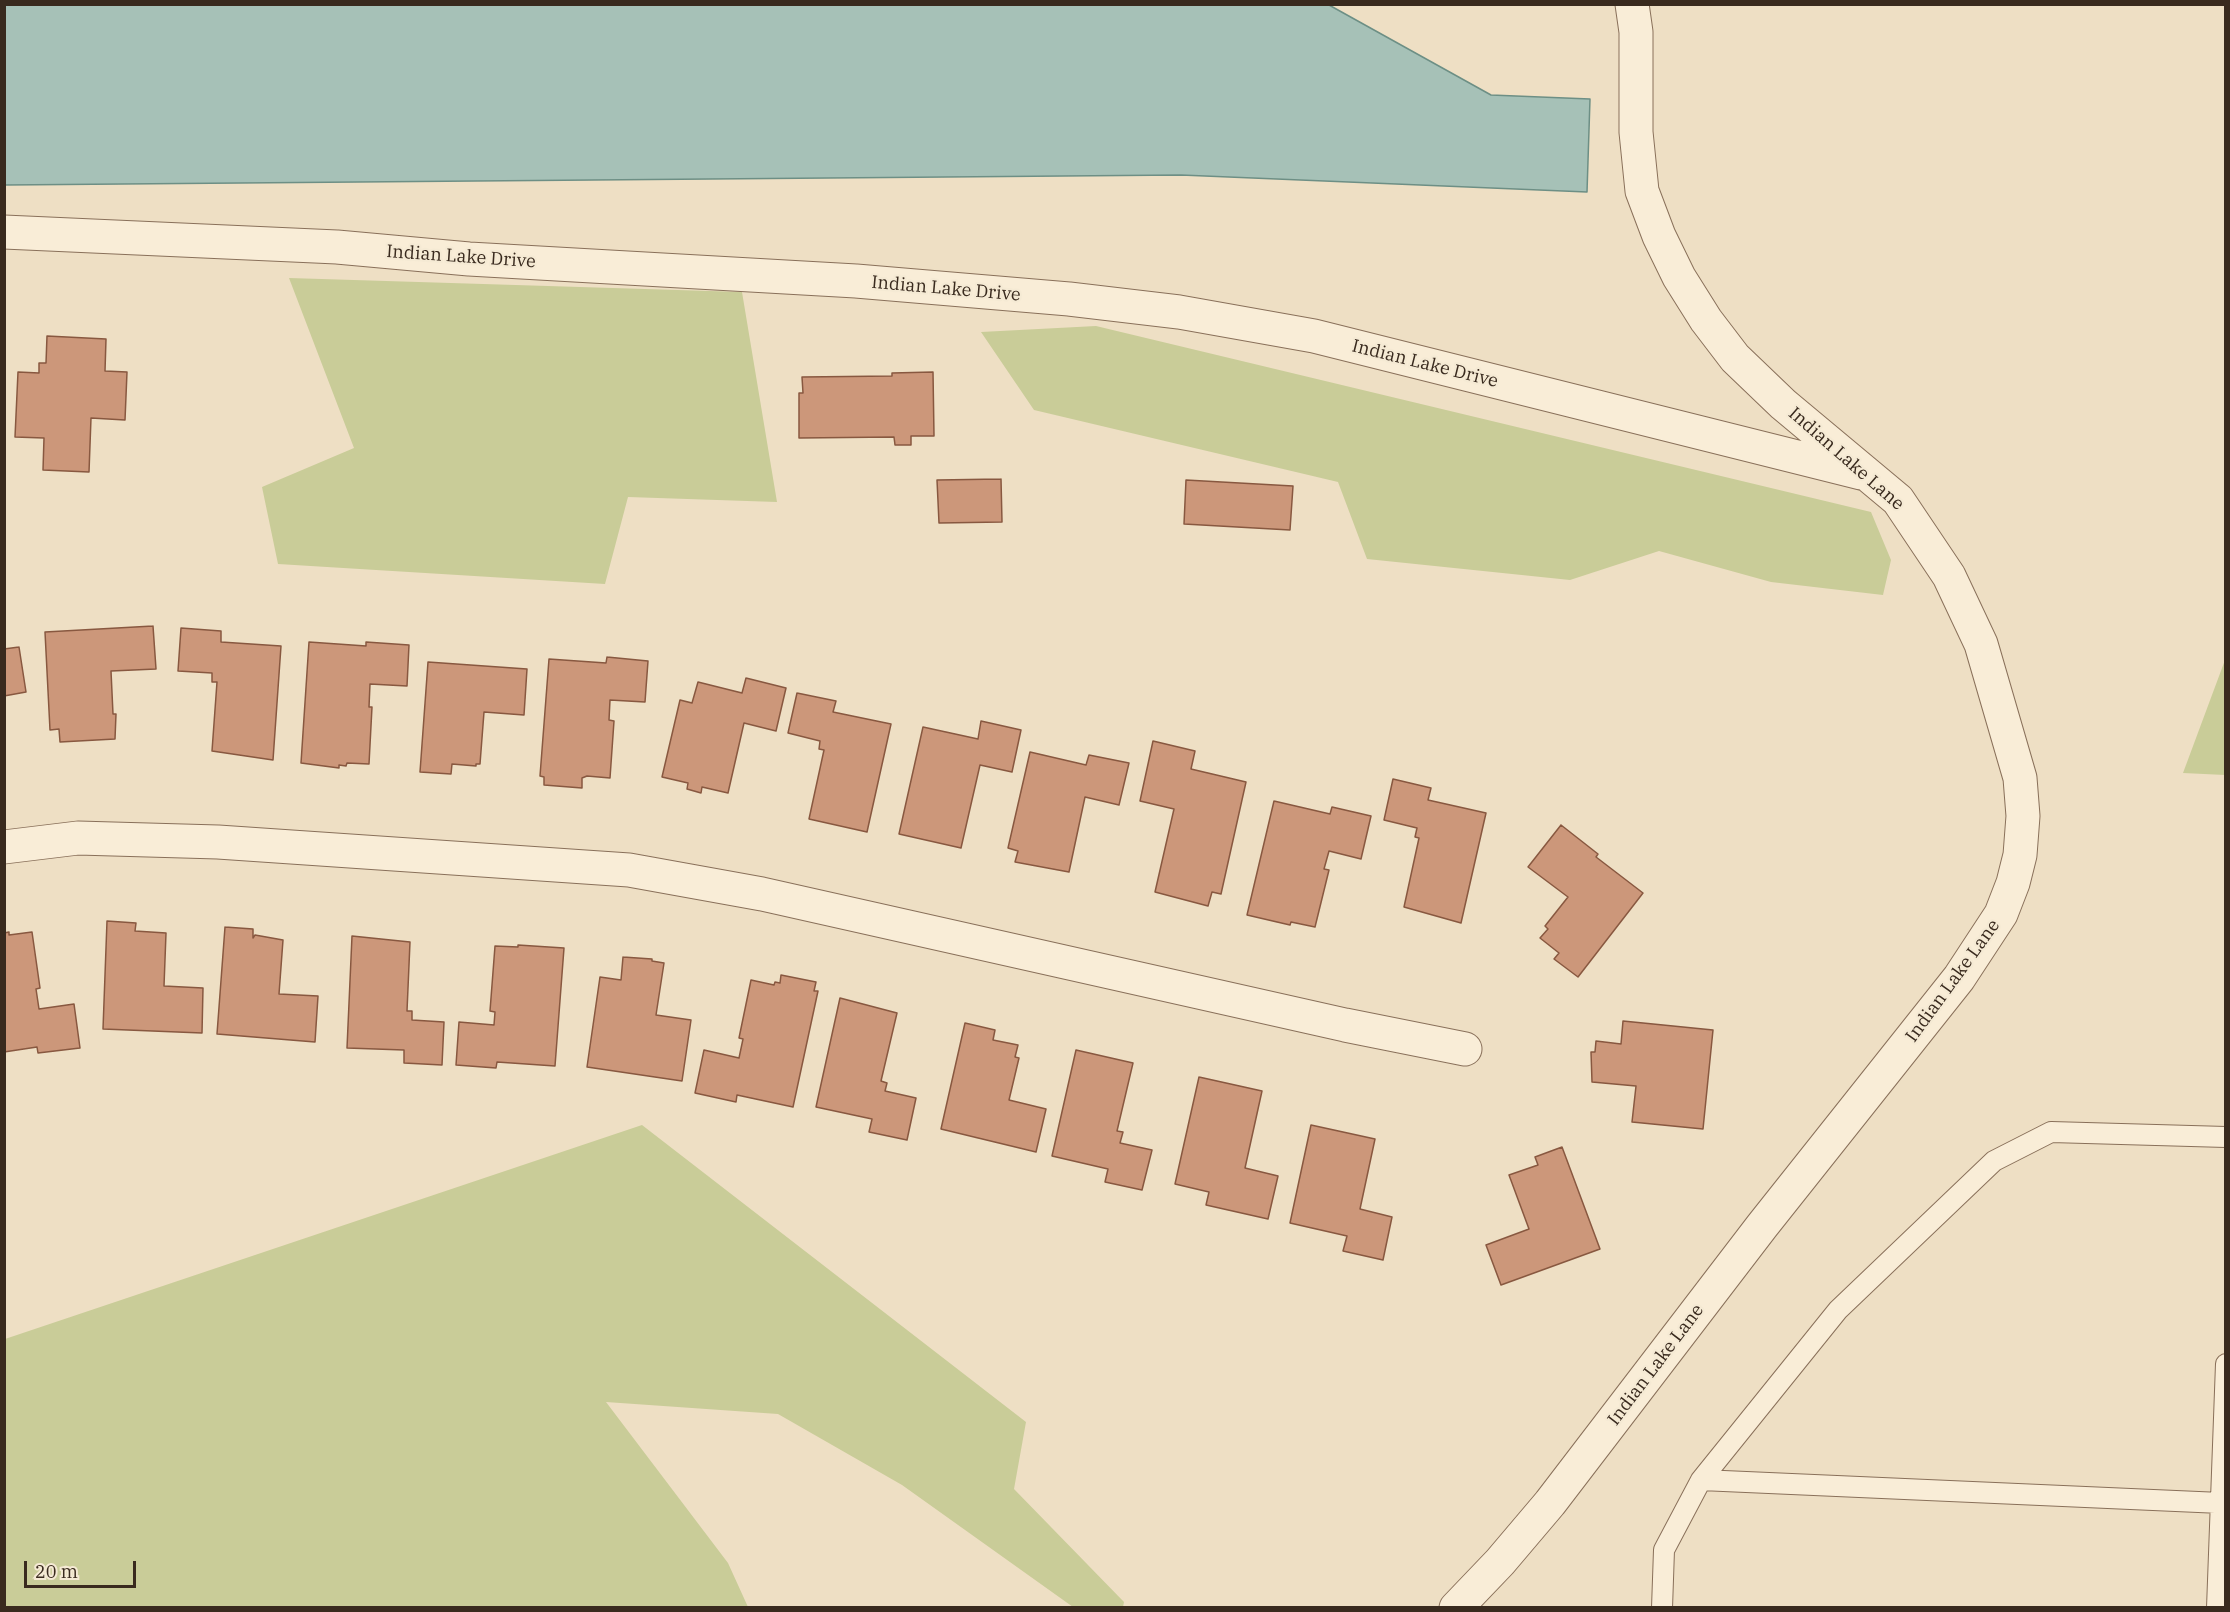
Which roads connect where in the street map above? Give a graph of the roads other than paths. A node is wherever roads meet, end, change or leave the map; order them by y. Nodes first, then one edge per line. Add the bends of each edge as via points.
1 (1654, 4) edge
2 (1634, 18) edge
3 (4, 232) edge
4 (1868, 475) junction
5 (4, 847) edge
6 (1465, 1049) dead end
7 (2226, 1137) edge
8 (2226, 1364) edge
9 (1701, 1480) junction
10 (2223, 1504) edge
11 (1456, 1608) edge
12 (1662, 1608) edge
13 (2217, 1608) edge

1 - 2 street
2 - 4 street, Indian Lake Lane via 1636,132 1642,191 1679,277 1735,358
3 - 4 street, Indian Lake Drive via 338,247 469,259 856,281 1069,298 1179,312 1314,336
4 - 11 street, Indian Lake Lane via 1898,500 1915,521 1949,576 1981,644 2020,778 2023,816 2013,883 2001,914 1959,978 1550,1503
5 - 6 street via 78,838 218,842 629,870 762,894
7 - 9 lane via 2051,1132 1994,1161 1838,1310
8 - 10 lane
9 - 10 lane
9 - 12 lane via 1664,1550
10 - 13 lane

